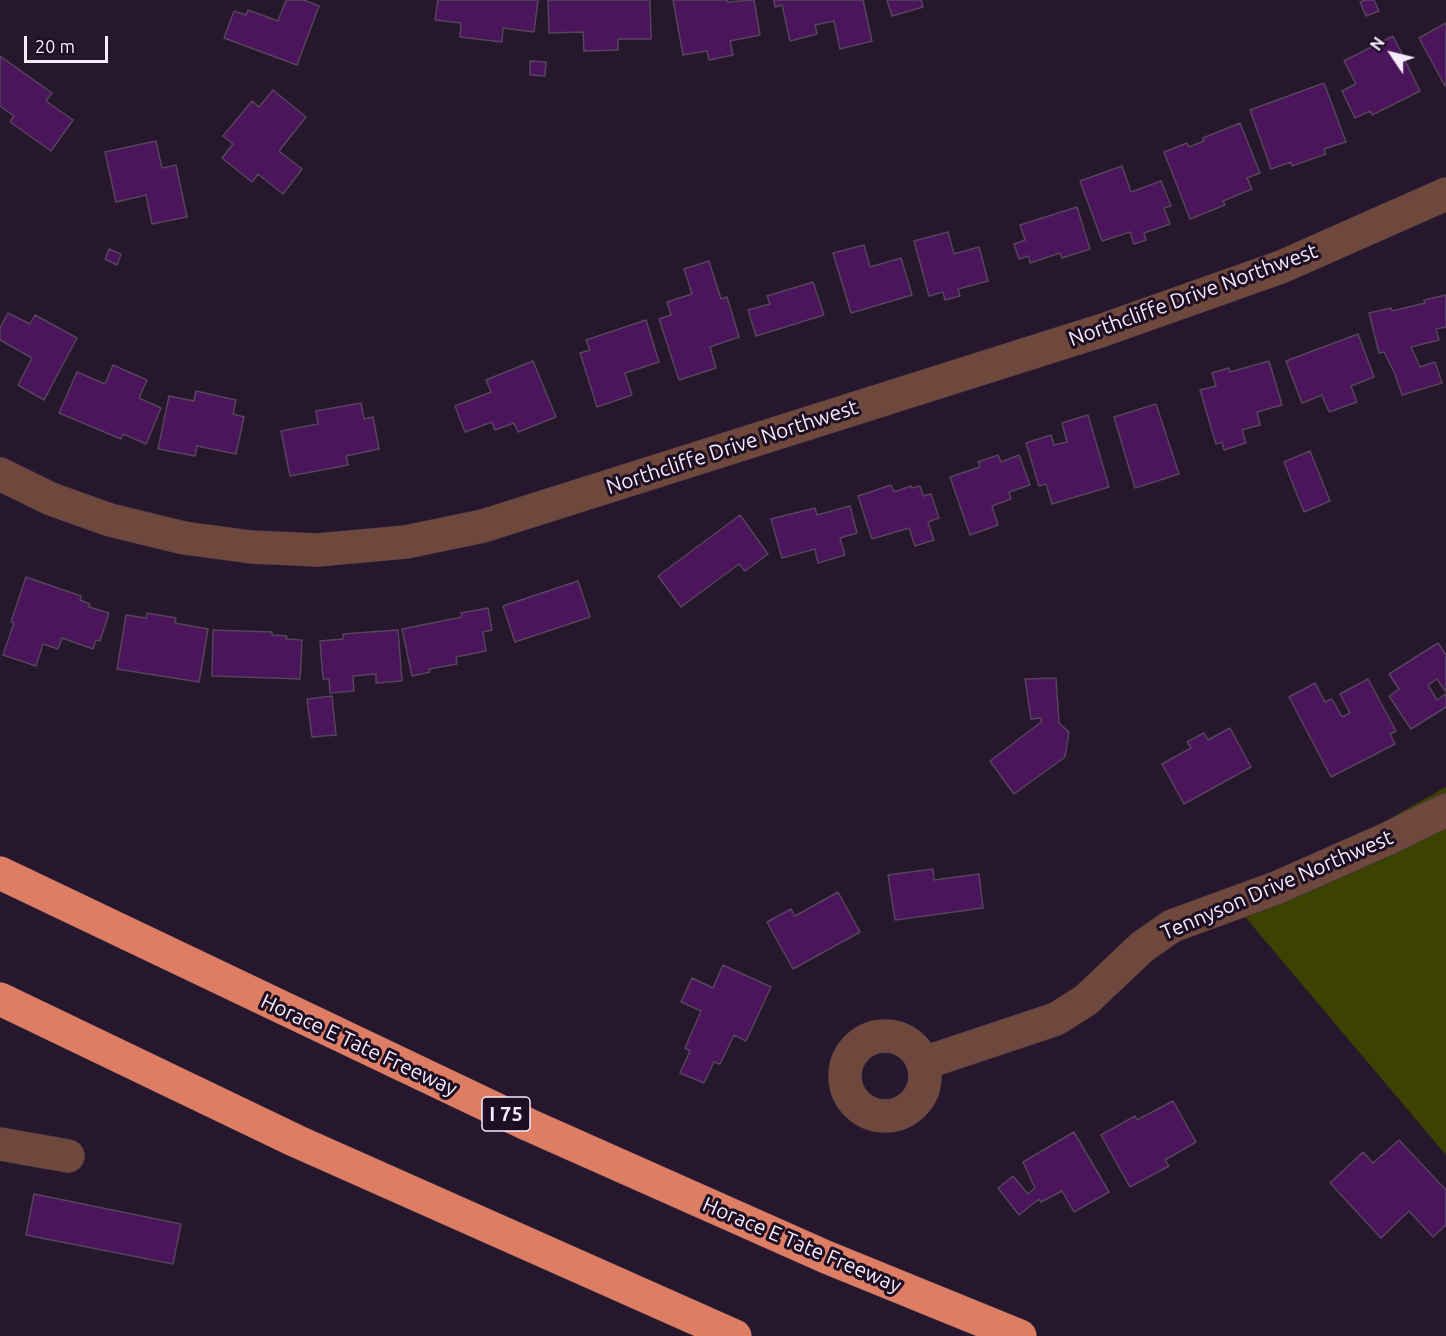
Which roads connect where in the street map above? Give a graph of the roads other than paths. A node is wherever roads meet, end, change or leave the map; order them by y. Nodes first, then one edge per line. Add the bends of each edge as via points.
1 (1446, 194) edge
2 (0, 474) edge
3 (1446, 810) edge
4 (0, 873) edge
5 (0, 999) edge
6 (924, 1063) dead end
7 (0, 1144) edge
8 (68, 1156) dead end
9 (735, 1336) edge
10 (1020, 1336) edge

1 - 2 street, Northcliffe Drive Northwest via 1281,267 1103,330 483,526 406,542 317,550 184,538 110,520 51,499
3 - 6 street, Tennyson Drive Northwest via 1276,888 1172,926 1142,947 1086,1000 1056,1019
4 - 10 highway, Horace E Tate Freeway / I 75 via 539,1130 826,1257
5 - 9 highway via 296,1141
7 - 8 street

